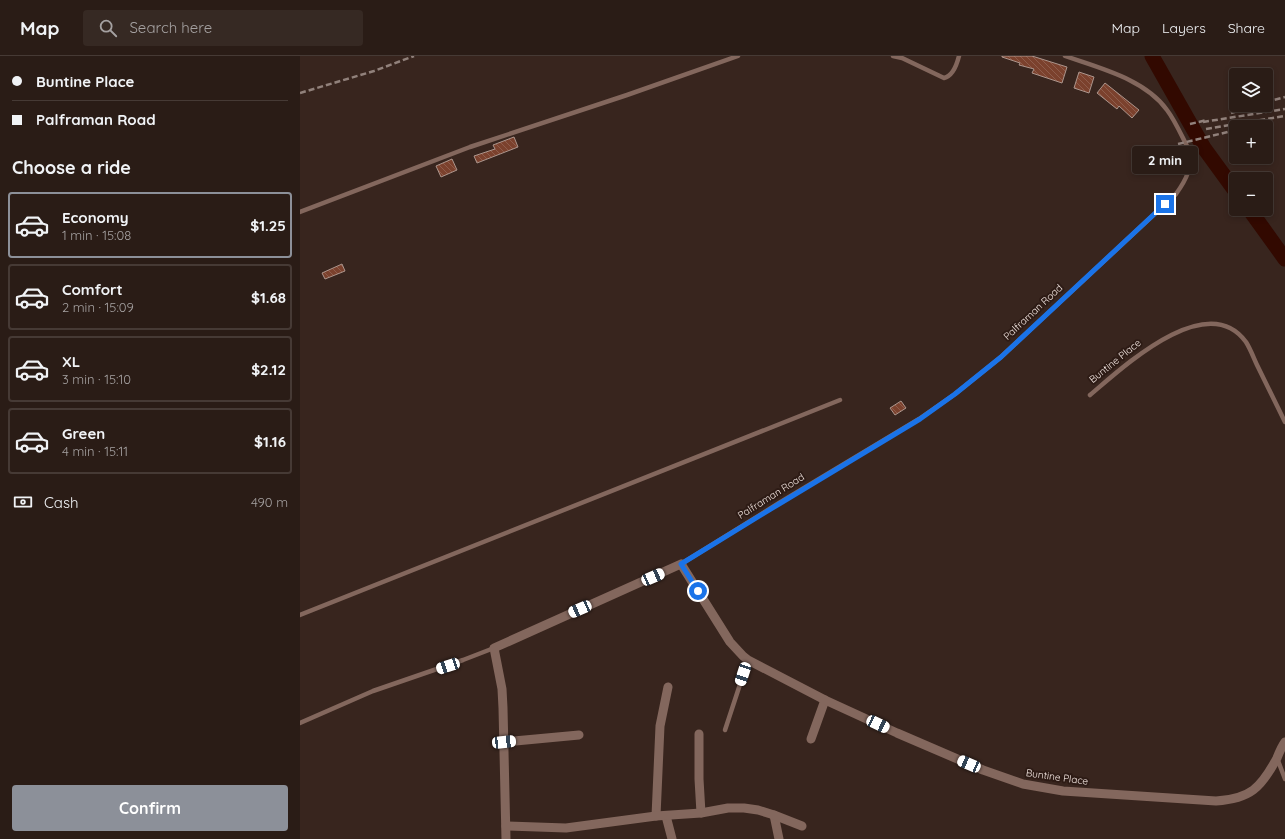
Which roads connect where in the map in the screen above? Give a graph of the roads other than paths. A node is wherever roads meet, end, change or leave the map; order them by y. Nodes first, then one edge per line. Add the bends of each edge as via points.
1 (738, 56) edge
2 (893, 56) edge
3 (959, 56) edge
4 (1065, 56) edge
5 (300, 212) edge
6 (1090, 395) dead end
7 (840, 400) dead end
8 (1285, 422) edge
9 (681, 564) junction
10 (300, 615) edge
11 (494, 648) junction
12 (748, 660) junction
13 (668, 687) dead end
14 (825, 700) junction
15 (300, 723) edge
16 (726, 730) dead end
17 (699, 734) dead end
18 (579, 735) dead end
19 (811, 739) dead end
20 (1285, 741) edge
21 (504, 742) junction
22 (1277, 758) junction
23 (1285, 779) edge
24 (701, 813) junction
25 (774, 815) junction
26 (656, 816) junction
27 (666, 816) junction
28 (506, 826) junction
29 (802, 826) dead end
30 (506, 839) edge
31 (672, 839) edge
32 (779, 839) edge

1 - 5 lane via 470,147
2 - 3 lane via 944,78 951,74
4 - 9 lane, Palframan Road via 1132,81 1150,92 1167,109 1191,157 1191,165 1184,184 1001,357 955,394 920,419
6 - 8 lane, Buntine Place via 1134,357 1155,344 1186,329 1211,324 1234,331 1246,342
7 - 10 lane
9 - 11 street, Palframan Road
9 - 12 street, Buntine Place via 730,642
11 - 15 lane via 373,691
11 - 21 street via 502,689
12 - 14 street, Buntine Place
12 - 16 lane
13 - 26 street via 660,726
14 - 19 street
14 - 22 street, Buntine Place via 983,770 1022,784 1063,791 1233,800 1250,794 1268,774
17 - 24 street
18 - 21 street
20 - 22 street, Buntine Place
21 - 28 street
22 - 23 lane
24 - 25 street via 744,808
24 - 27 street
25 - 29 street
25 - 32 street
26 - 27 street
26 - 28 street via 566,828
27 - 31 street
28 - 30 street

